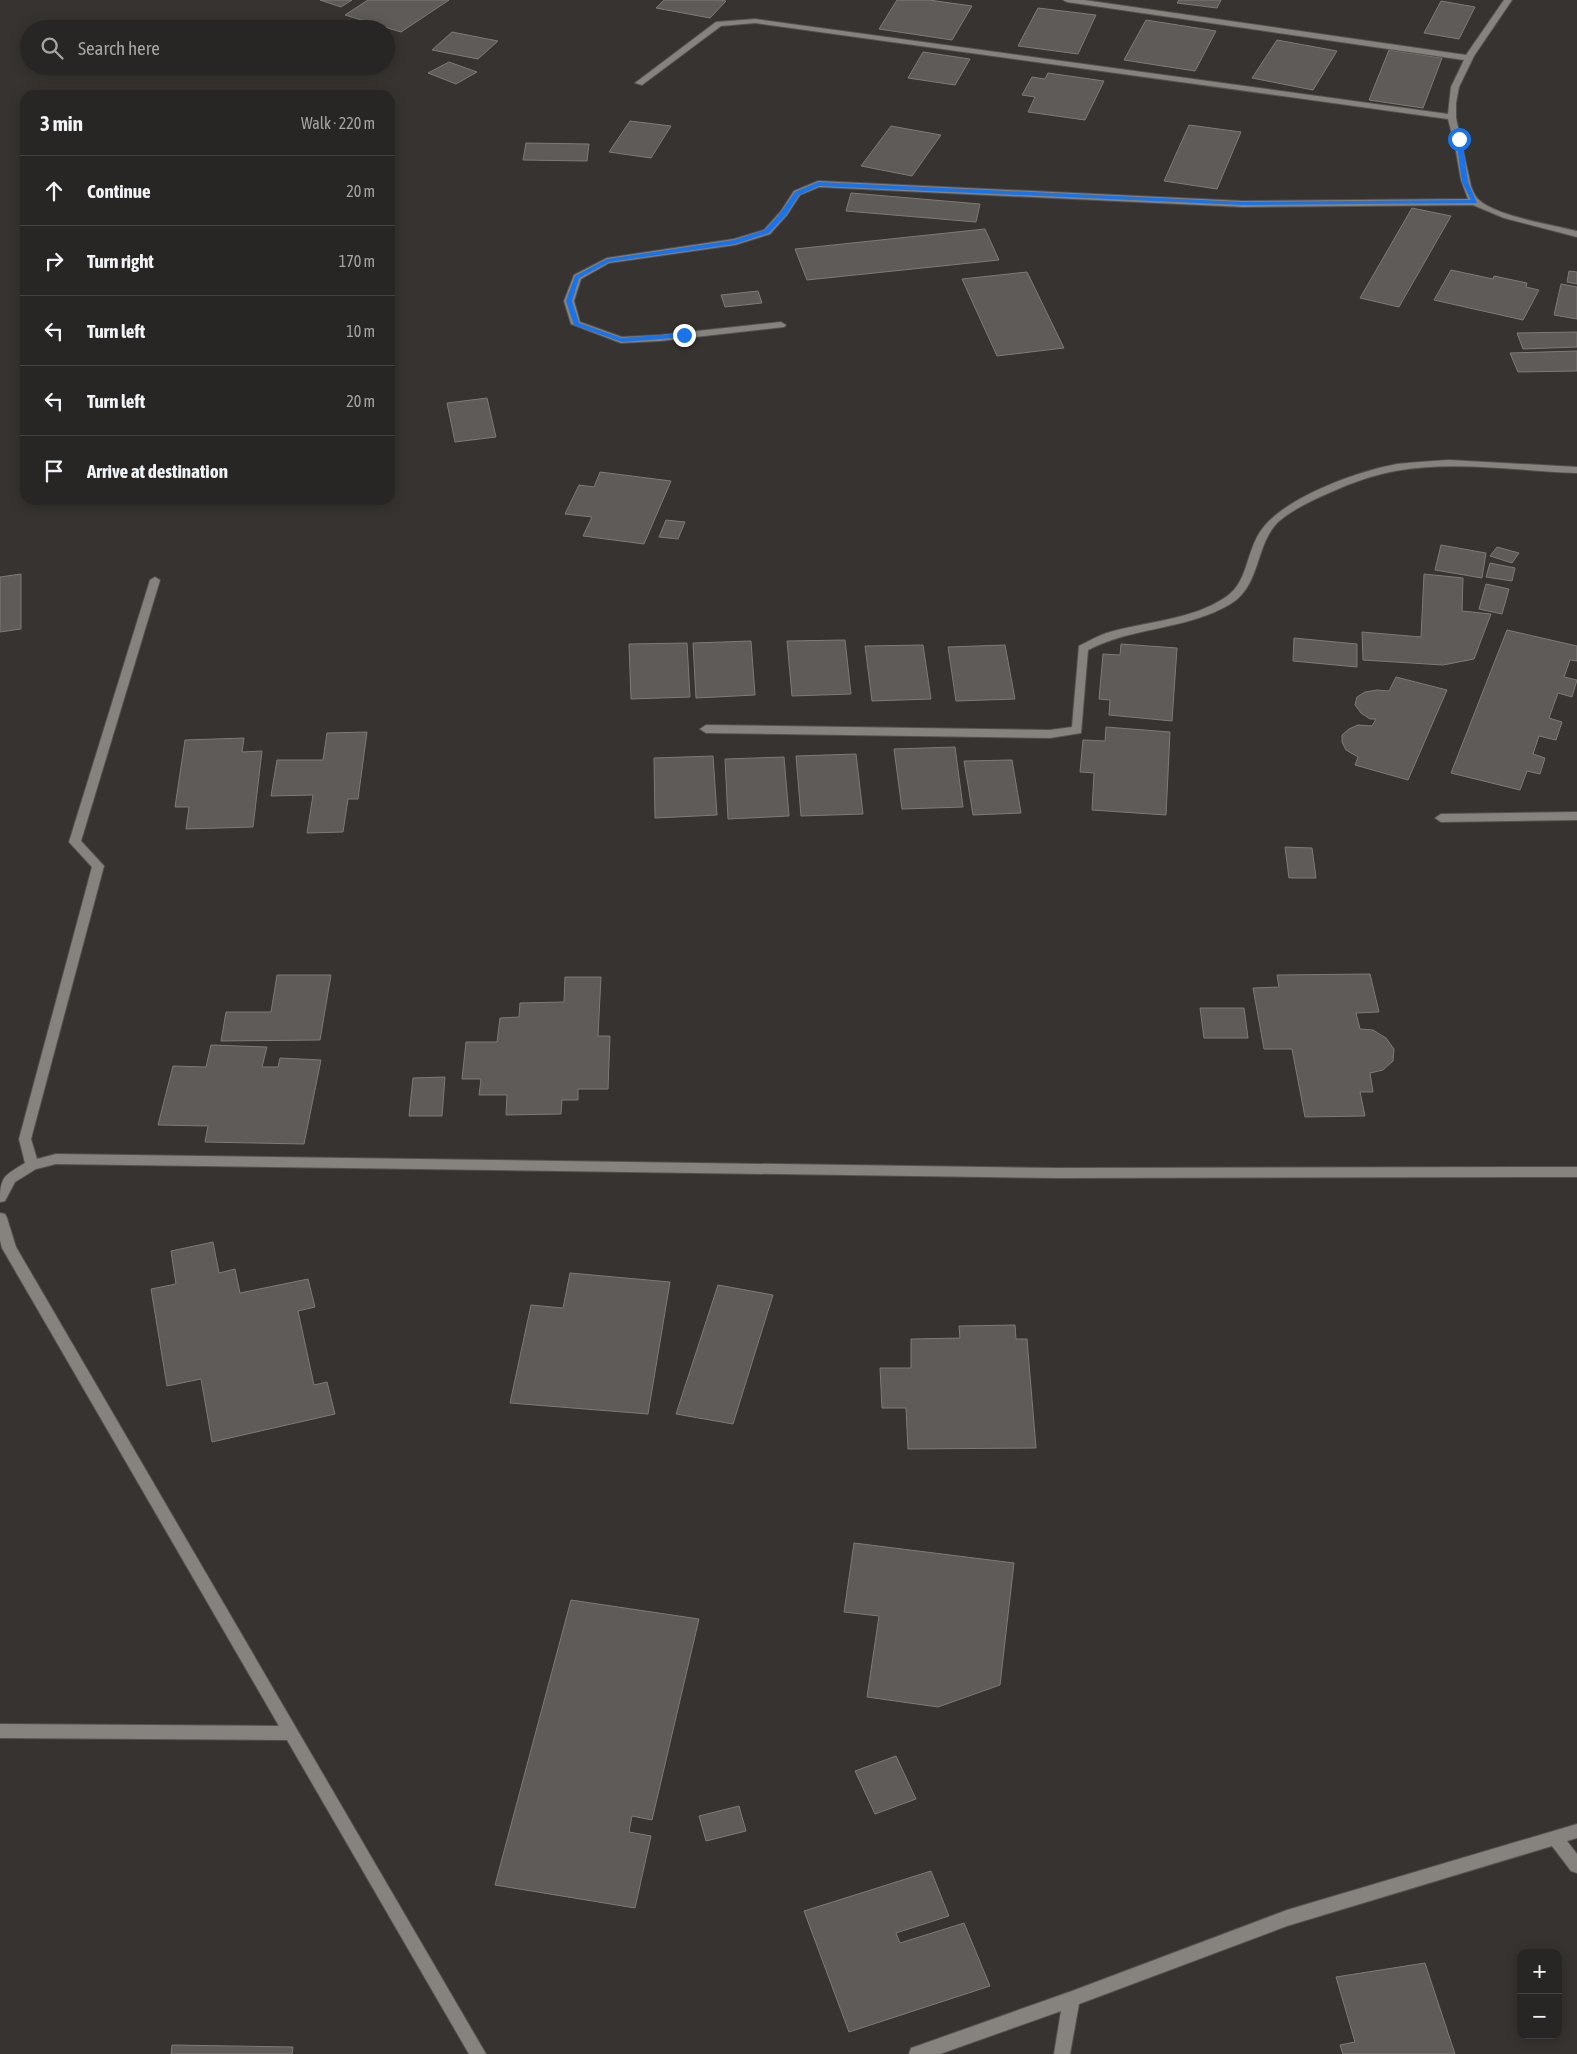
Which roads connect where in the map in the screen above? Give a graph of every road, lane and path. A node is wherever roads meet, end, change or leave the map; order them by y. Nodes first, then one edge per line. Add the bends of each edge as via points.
1 (1067, 0) edge
2 (1508, 0) edge
3 (1468, 58) junction
4 (639, 83) dead end
5 (1452, 118) junction
6 (1475, 202) junction
7 (1577, 234) edge
8 (781, 325) dead end
9 (1577, 470) edge
10 (155, 580) dead end
11 (706, 729) dead end
12 (1577, 816) edge
13 (1441, 818) dead end
14 (32, 1165) junction
15 (1577, 1172) edge
16 (0, 1197) edge
17 (0, 1218) edge
18 (0, 1731) edge
19 (292, 1733) junction
20 (1577, 1831) edge
21 (1555, 1838) junction
22 (1577, 1866) edge
23 (1072, 1999) junction
24 (478, 2054) edge
25 (917, 2054) edge
26 (1062, 2054) edge

1 - 3 street
2 - 3 street
3 - 5 street via 1455,84
4 - 5 street via 719,24 755,21
5 - 6 street via 1459,139 1465,182
6 - 7 street via 1504,215
6 - 8 street via 1243,204 818,184 797,194 767,232 735,242 607,261 577,277 569,301 576,324 622,340
9 - 11 street via 1496,465 1407,466 1353,478 1296,505 1270,526 1257,548 1249,578 1232,599 1200,615 1112,634 1083,648 1077,730 1050,734
10 - 14 street via 75,842 98,866 26,1139
12 - 13 street
14 - 15 street via 56,1159 1059,1173
14 - 16 street via 10,1179
17 - 19 street via 9,1248
18 - 19 street
19 - 24 street
20 - 21 street
21 - 22 street
21 - 23 street via 1287,1918
23 - 25 street
23 - 26 street

